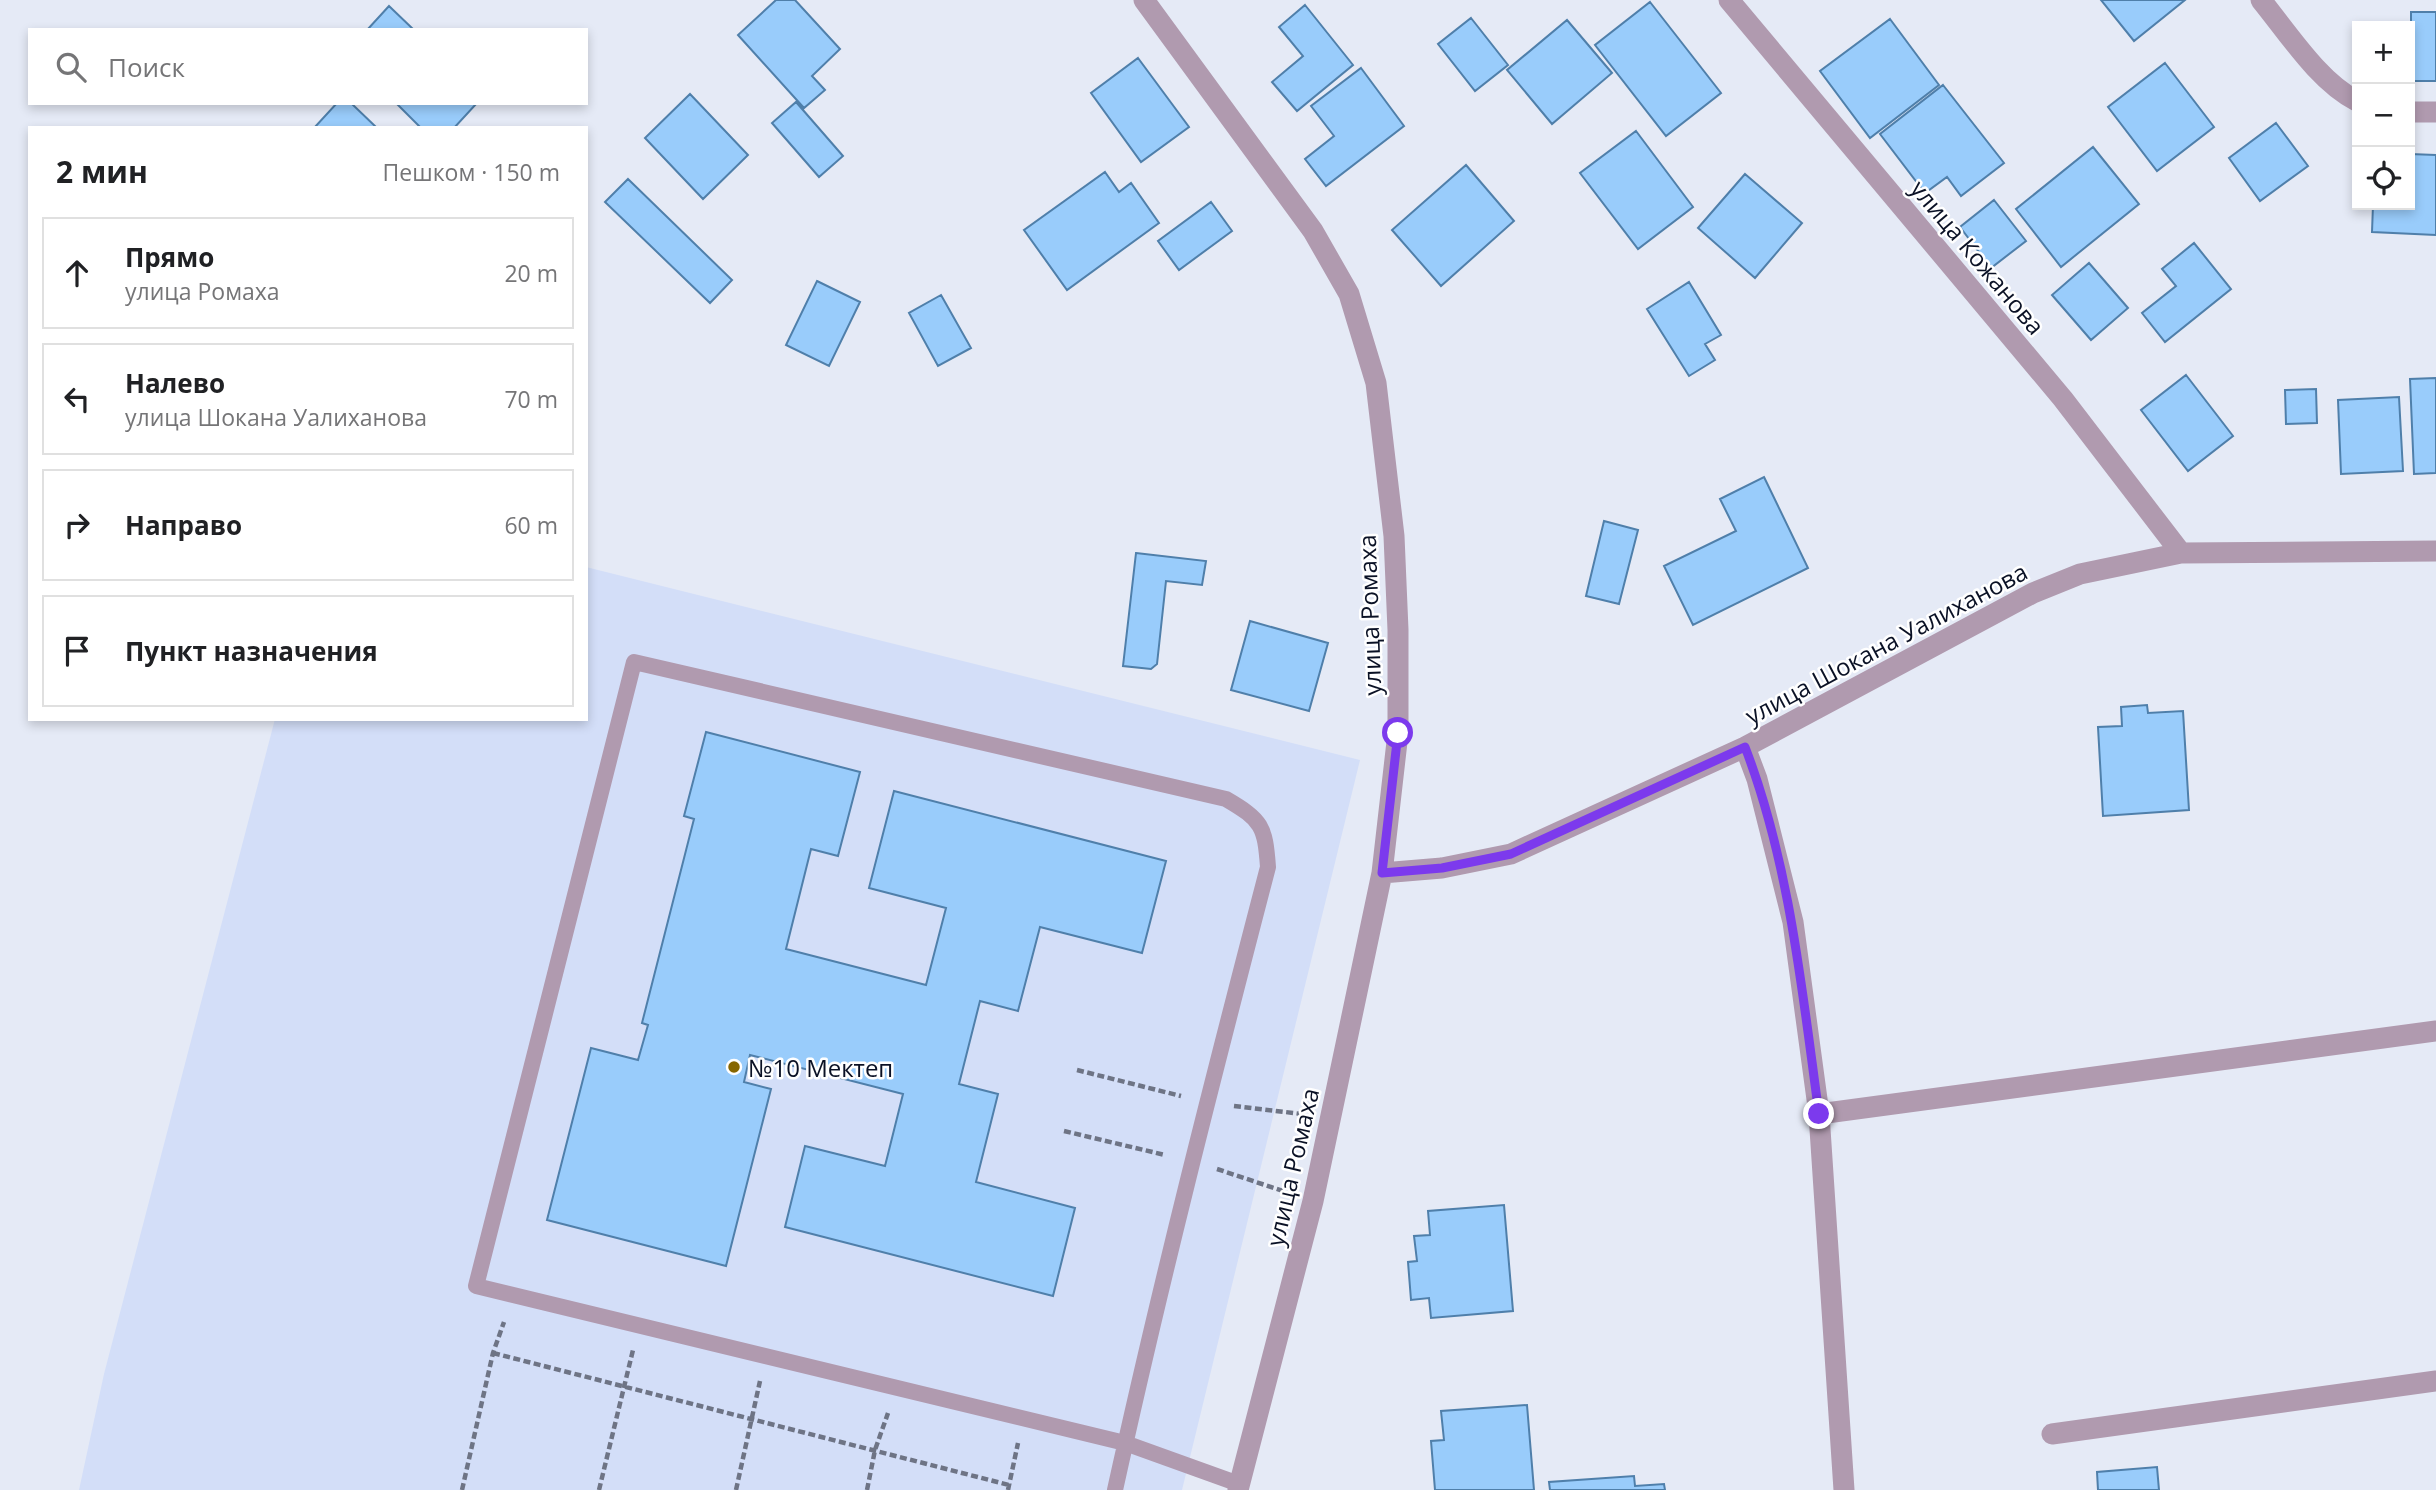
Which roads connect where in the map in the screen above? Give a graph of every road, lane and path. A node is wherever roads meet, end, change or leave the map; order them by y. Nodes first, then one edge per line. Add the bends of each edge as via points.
1 (1143, 0) edge
2 (1729, 0) edge
3 (2261, 0) edge
4 (2352, 98) edge
5 (2415, 112) edge
6 (2436, 113) edge
7 (2436, 551) edge
8 (2181, 553) junction
9 (1745, 747) junction
10 (1382, 873) junction
11 (2436, 1031) edge
12 (1819, 1114) junction
13 (513, 1295) junction
14 (640, 1325) junction
15 (493, 1353) junction
16 (765, 1356) junction
17 (2436, 1381) edge
18 (623, 1386) junction
19 (896, 1388) junction
20 (1024, 1418) junction
21 (753, 1419) junction
22 (2052, 1434) dead end
23 (1125, 1443) junction
24 (875, 1450) junction
25 (1008, 1487) edge
26 (1238, 1487) edge
27 (462, 1490) edge
28 (599, 1490) edge
29 (736, 1490) edge
30 (867, 1490) edge
31 (1115, 1490) edge
32 (1844, 1490) edge

1 - 10 street, улица Ромаха via 1313,231 1349,294 1376,383 1394,536 1398,630 1398,733
2 - 8 street, улица Кожанова via 2063,399
3 - 4 street via 2299,48
5 - 6 street
7 - 8 street, улица Шокана Уалиханова
8 - 9 street, улица Шокана Уалиханова via 2080,574 2033,593
9 - 10 street, улица Шокана Уалиханова via 1511,854 1442,868
9 - 12 street via 1793,922
10 - 26 street, улица Ромаха via 1313,1200
11 - 12 street
12 - 32 street
13 - 14 lane
13 - 15 path
13 - 23 lane via 476,1286 634,662 1213,796 1233,803 1260,823 1268,867
14 - 16 lane
14 - 18 path
15 - 18 path
15 - 27 path
16 - 19 lane
16 - 21 path
17 - 22 street
18 - 21 path
18 - 28 path
19 - 20 lane
19 - 24 path
20 - 23 lane
20 - 25 path
21 - 24 path
21 - 29 path
23 - 26 lane
23 - 31 lane
24 - 25 path
24 - 30 path

